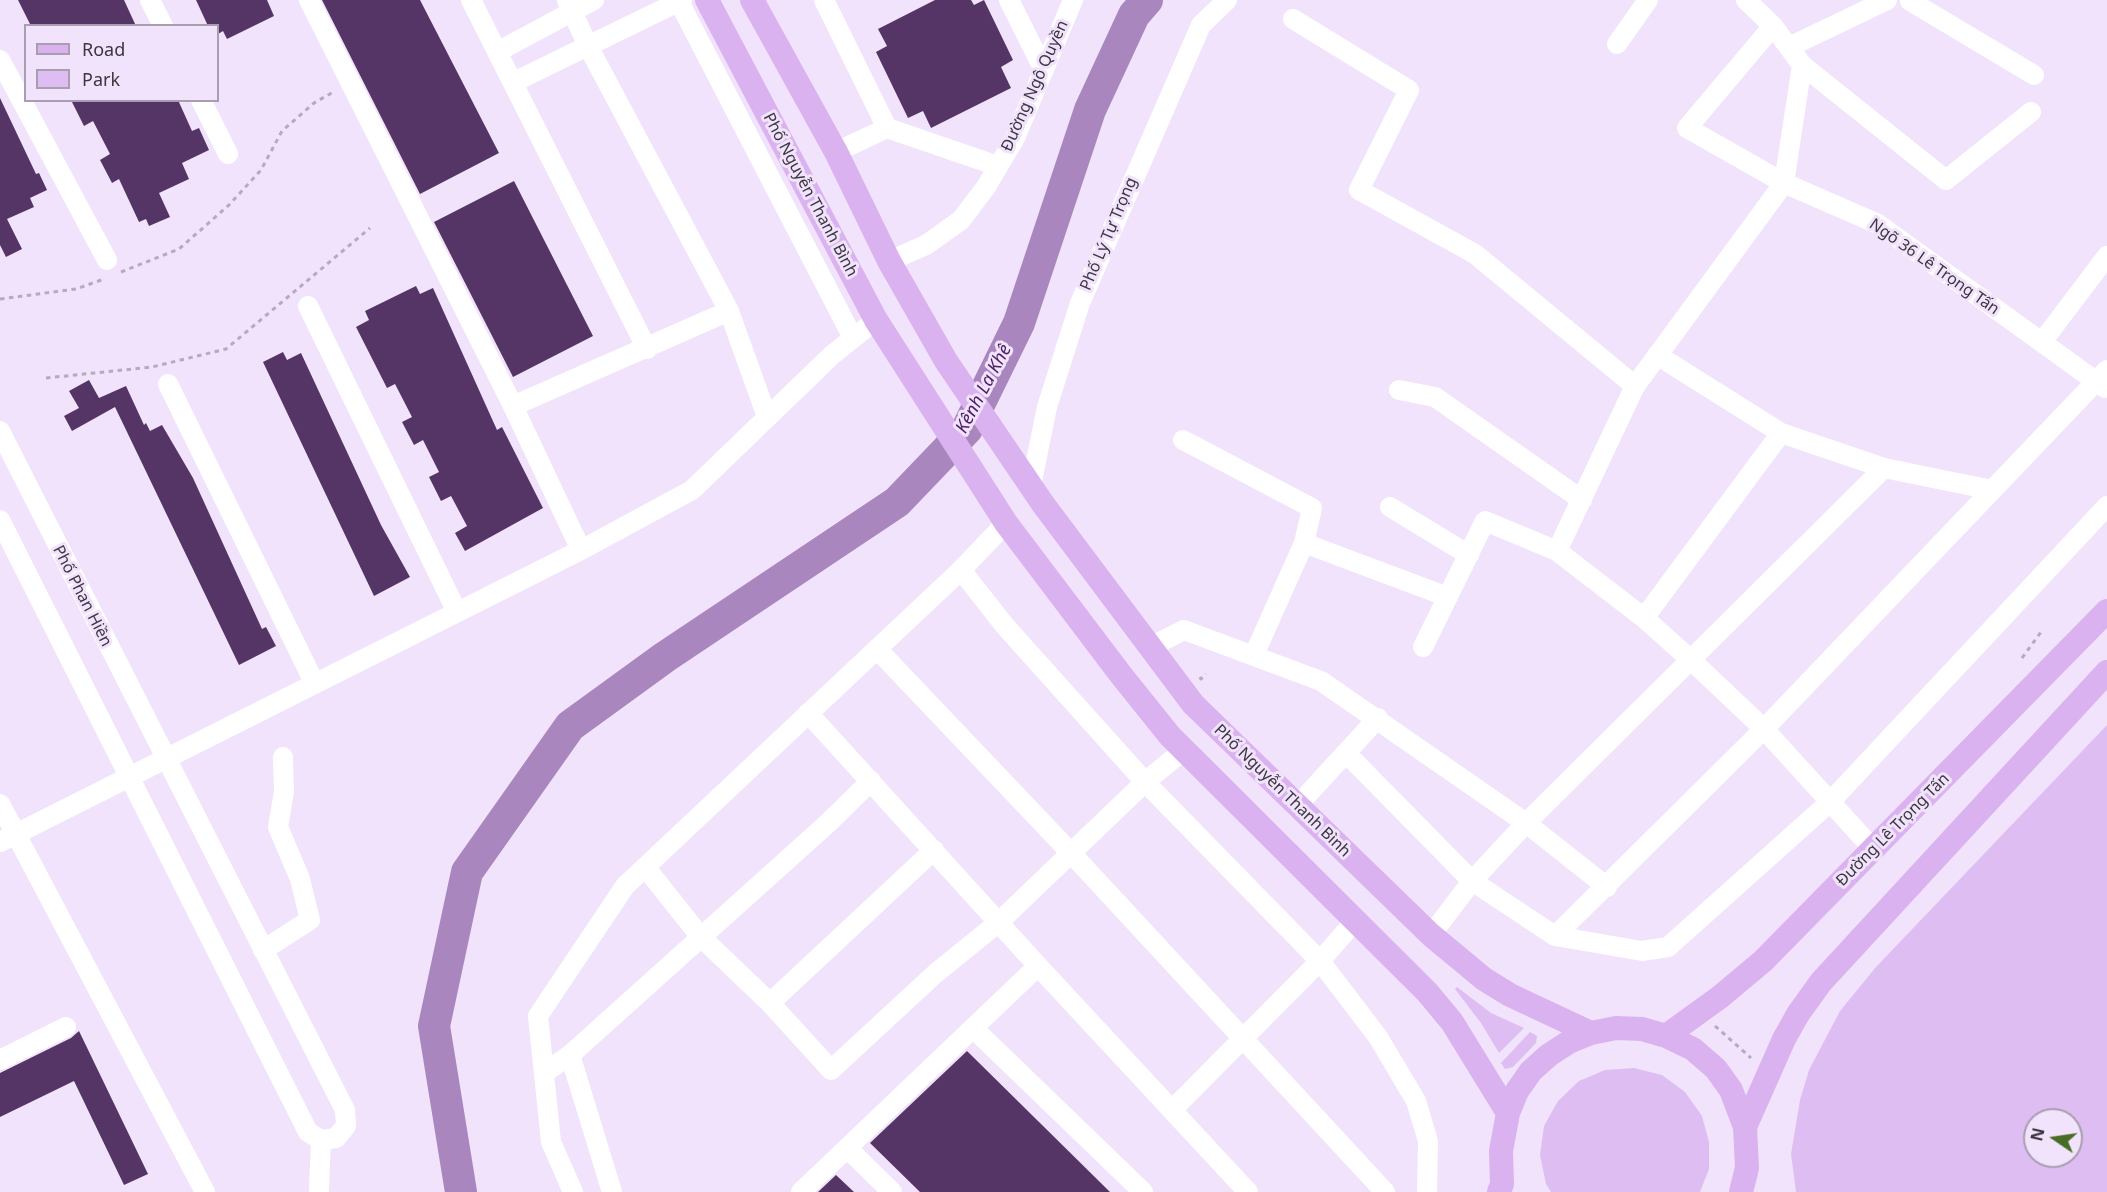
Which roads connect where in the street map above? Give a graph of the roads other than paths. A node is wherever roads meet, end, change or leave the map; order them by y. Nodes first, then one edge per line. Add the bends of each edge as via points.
1 (150, 0) edge
2 (309, 0) edge
3 (471, 0) edge
4 (594, 0) edge
5 (680, 0) edge
6 (707, 0) edge
7 (752, 0) edge
8 (824, 0) edge
9 (1009, 0) edge
10 (1073, 0) edge
11 (1227, 0) edge
12 (1648, 0) edge
13 (1746, 0) edge
14 (1887, 0) edge
15 (1908, 0) edge
16 (570, 6) edge
17 (1293, 19) dead end
18 (162, 24) edge
19 (1773, 26) junction
20 (1617, 44) dead end
21 (588, 46) junction
22 (1789, 47) junction
23 (497, 52) junction
24 (0, 60) edge
25 (1802, 64) junction
26 (1044, 70) junction
27 (2034, 75) dead end
28 (514, 82) junction
29 (202, 102) edge
30 (2031, 112) dead end
31 (887, 128) junction
32 (836, 152) junction
33 (228, 154) dead end
34 (998, 166) junction
35 (1784, 183) junction
36 (2107, 256) edge
37 (889, 261) junction
38 (113, 270) road end
39 (308, 306) dead end
40 (729, 311) junction
41 (876, 320) junction
42 (852, 338) junction
43 (2042, 342) junction
44 (646, 349) junction
45 (1657, 355) junction
46 (2104, 380) edge
47 (168, 384) dead end
48 (1635, 386) junction
49 (1399, 390) dead end
50 (513, 406) junction
51 (767, 417) junction
52 (0, 431) edge
53 (1781, 433) junction
54 (1183, 441) dead end
55 (1884, 468) junction
56 (1031, 486) junction
57 (1992, 490) junction
58 (1582, 500) junction
59 (2107, 506) edge
60 (1390, 507) dead end
61 (0, 520) edge
62 (1006, 523) junction
63 (1304, 543) junction
64 (581, 550) junction
65 (1557, 552) junction
66 (1468, 555) junction
67 (961, 570) junction
68 (1448, 597) junction
69 (2107, 610) edge
70 (457, 612) junction
71 (1644, 618) junction
72 (1423, 647) dead end
73 (1150, 648) junction
74 (877, 649) junction
75 (1254, 655) junction
76 (1690, 659) junction
77 (2107, 672) edge
78 (315, 684) junction
79 (808, 713) junction
80 (1378, 718) junction
81 (1764, 729) junction
82 (1184, 750) junction
83 (1346, 753) junction
84 (284, 757) dead end
85 (165, 761) junction
86 (129, 778) junction
87 (871, 781) junction
88 (1145, 782) junction
89 (1830, 802) junction
90 (0, 804) edge
91 (1296, 807) junction
92 (1526, 823) junction
93 (8, 839) edge
94 (934, 850) junction
95 (1874, 850) junction
96 (1071, 853) junction
97 (646, 868) junction
98 (1472, 881) junction
99 (1606, 887) junction
100 (1355, 921) junction
101 (999, 922) junction
102 (700, 936) junction
103 (1431, 936) junction
104 (1555, 936) junction
105 (263, 950) junction
106 (1320, 961) junction
107 (1038, 966) junction
108 (770, 1004) junction
109 (66, 1027) dead end
110 (974, 1028) junction
111 (1592, 1033) junction
112 (1666, 1035) junction
113 (1243, 1040) junction
114 (570, 1055) junction
115 (0, 1060) edge
116 (544, 1073) junction
117 (1172, 1110) junction
118 (1508, 1113) junction
119 (1745, 1127) junction
120 (321, 1140) junction
121 (847, 1148) junction
122 (1747, 1168) junction
123 (1503, 1189) edge
124 (316, 1191) edge
125 (205, 1192) edge
126 (573, 1192) edge
127 (612, 1192) edge
128 (801, 1192) edge
129 (892, 1192) edge
130 (1143, 1192) edge
131 (1248, 1192) edge
132 (1385, 1192) edge
133 (1427, 1192) edge
134 (1741, 1192) edge
135 (1753, 1192) edge

1 - 18 street
2 - 50 street
3 - 23 street
4 - 16 street
5 - 21 street
5 - 42 street
6 - 41 main road, Phố Nguyễn Thanh Bình
7 - 32 main road
8 - 31 street
9 - 26 street
10 - 26 street, Đường Ngô Quyền
11 - 56 street, Phố Lý Tự Trọng via 1201,25 1080,303 1047,407
12 - 20 street
13 - 19 street
14 - 22 street
15 - 27 street
16 - 21 street
16 - 23 street
17 - 48 street via 1409,90 1359,190 1474,254
19 - 22 street
19 - 35 street, Ngõ 36 Lê Trọng Tấn via 1687,128
21 - 28 street
21 - 40 street
22 - 25 street
23 - 28 street
24 - 38 street
25 - 30 street via 1946,180
25 - 35 street
26 - 34 street, Đường Ngô Quyền via 1015,138
28 - 44 street
29 - 33 street
31 - 32 street
31 - 34 street
32 - 37 main road
34 - 37 street, Đường Ngô Quyền via 961,220 926,245
35 - 43 street, Ngõ 36 Lê Trọng Tấn via 1878,224
35 - 45 street
36 - 43 street
37 - 56 main road, Phố Nguyễn Thanh Bình via 946,361
39 - 70 street
40 - 44 street
40 - 51 street
41 - 42 street
41 - 62 main road, Phố Nguyễn Thanh Bình
42 - 51 street
43 - 46 street, Ngõ 36 Lê Trọng Tấn
44 - 50 street
45 - 48 street
45 - 53 street
46 - 57 street
47 - 78 street
48 - 58 street
49 - 58 street via 1435,397
50 - 64 street
51 - 64 street via 692,490
52 - 85 street, Phố Phan Hiền
53 - 55 street
53 - 71 street
54 - 63 street via 1312,508
55 - 57 street
55 - 76 street
56 - 73 main road, Phố Nguyễn Thanh Bình
57 - 81 street
58 - 65 street
59 - 89 street
60 - 66 street
61 - 86 street
62 - 67 street
62 - 82 main road via 1121,675
63 - 68 street
63 - 75 street
64 - 70 street
65 - 66 street via 1485,521
65 - 71 street
66 - 68 street
67 - 74 street
67 - 88 street via 1005,626
68 - 72 street
69 - 95 main road, Đường Lê Trọng Tấn
70 - 78 street
71 - 76 street
73 - 75 street via 1184,630
73 - 91 main road, Phố Nguyễn Thanh Bình via 1193,704
74 - 79 street
74 - 96 street
75 - 80 street via 1321,681
76 - 81 street
76 - 92 street
77 - 119 main road via 1821,982 1784,1040
78 - 85 street
79 - 87 street
79 - 97 street
80 - 83 street
80 - 92 street
81 - 89 street
81 - 99 street
82 - 88 street
82 - 100 main road
83 - 91 street
83 - 98 street
84 - 105 street via 278,827 300,879 310,920
85 - 86 street
85 - 105 street, Phố Phan Hiền
86 - 93 street
86 - 120 street via 308,1132
87 - 94 street
87 - 102 street
88 - 96 street
88 - 106 street
89 - 95 street
89 - 104 street via 1668,947 1642,951
90 - 93 street
91 - 103 main road, Phố Nguyễn Thanh Bình
92 - 98 street
92 - 99 street
93 - 125 street
94 - 101 street
94 - 108 street
95 - 112 main road, Đường Lê Trọng Tấn via 1763,961
96 - 101 street
96 - 113 street
97 - 102 street
97 - 116 street via 625,886 538,1016
98 - 103 street
98 - 104 street
99 - 104 street
100 - 106 street
100 - 118 main road via 1427,992 1452,1023
101 - 107 street
101 - 108 street via 936,973 831,1070
102 - 108 street
102 - 114 street
103 - 111 main road, Phố Nguyễn Thanh Bình via 1510,995
105 - 120 street, Phố Phan Hiền via 345,1110 346,1126 336,1138
106 - 113 street
106 - 133 street via 1378,1037 1416,1101 1428,1141
107 - 110 street
107 - 117 street
109 - 115 street
110 - 121 street
110 - 130 street
111 - 112 main road via 1616,1028
111 - 118 main road via 1549,1054 1531,1071
112 - 119 main road via 1693,1049 1716,1069 1731,1090
113 - 117 street
113 - 132 street
114 - 116 street
114 - 127 street
116 - 126 street via 551,1142
117 - 131 street
118 - 123 main road via 1501,1151
119 - 122 main road
120 - 124 street
121 - 128 street
121 - 129 street
122 - 134 main road
122 - 135 main road

